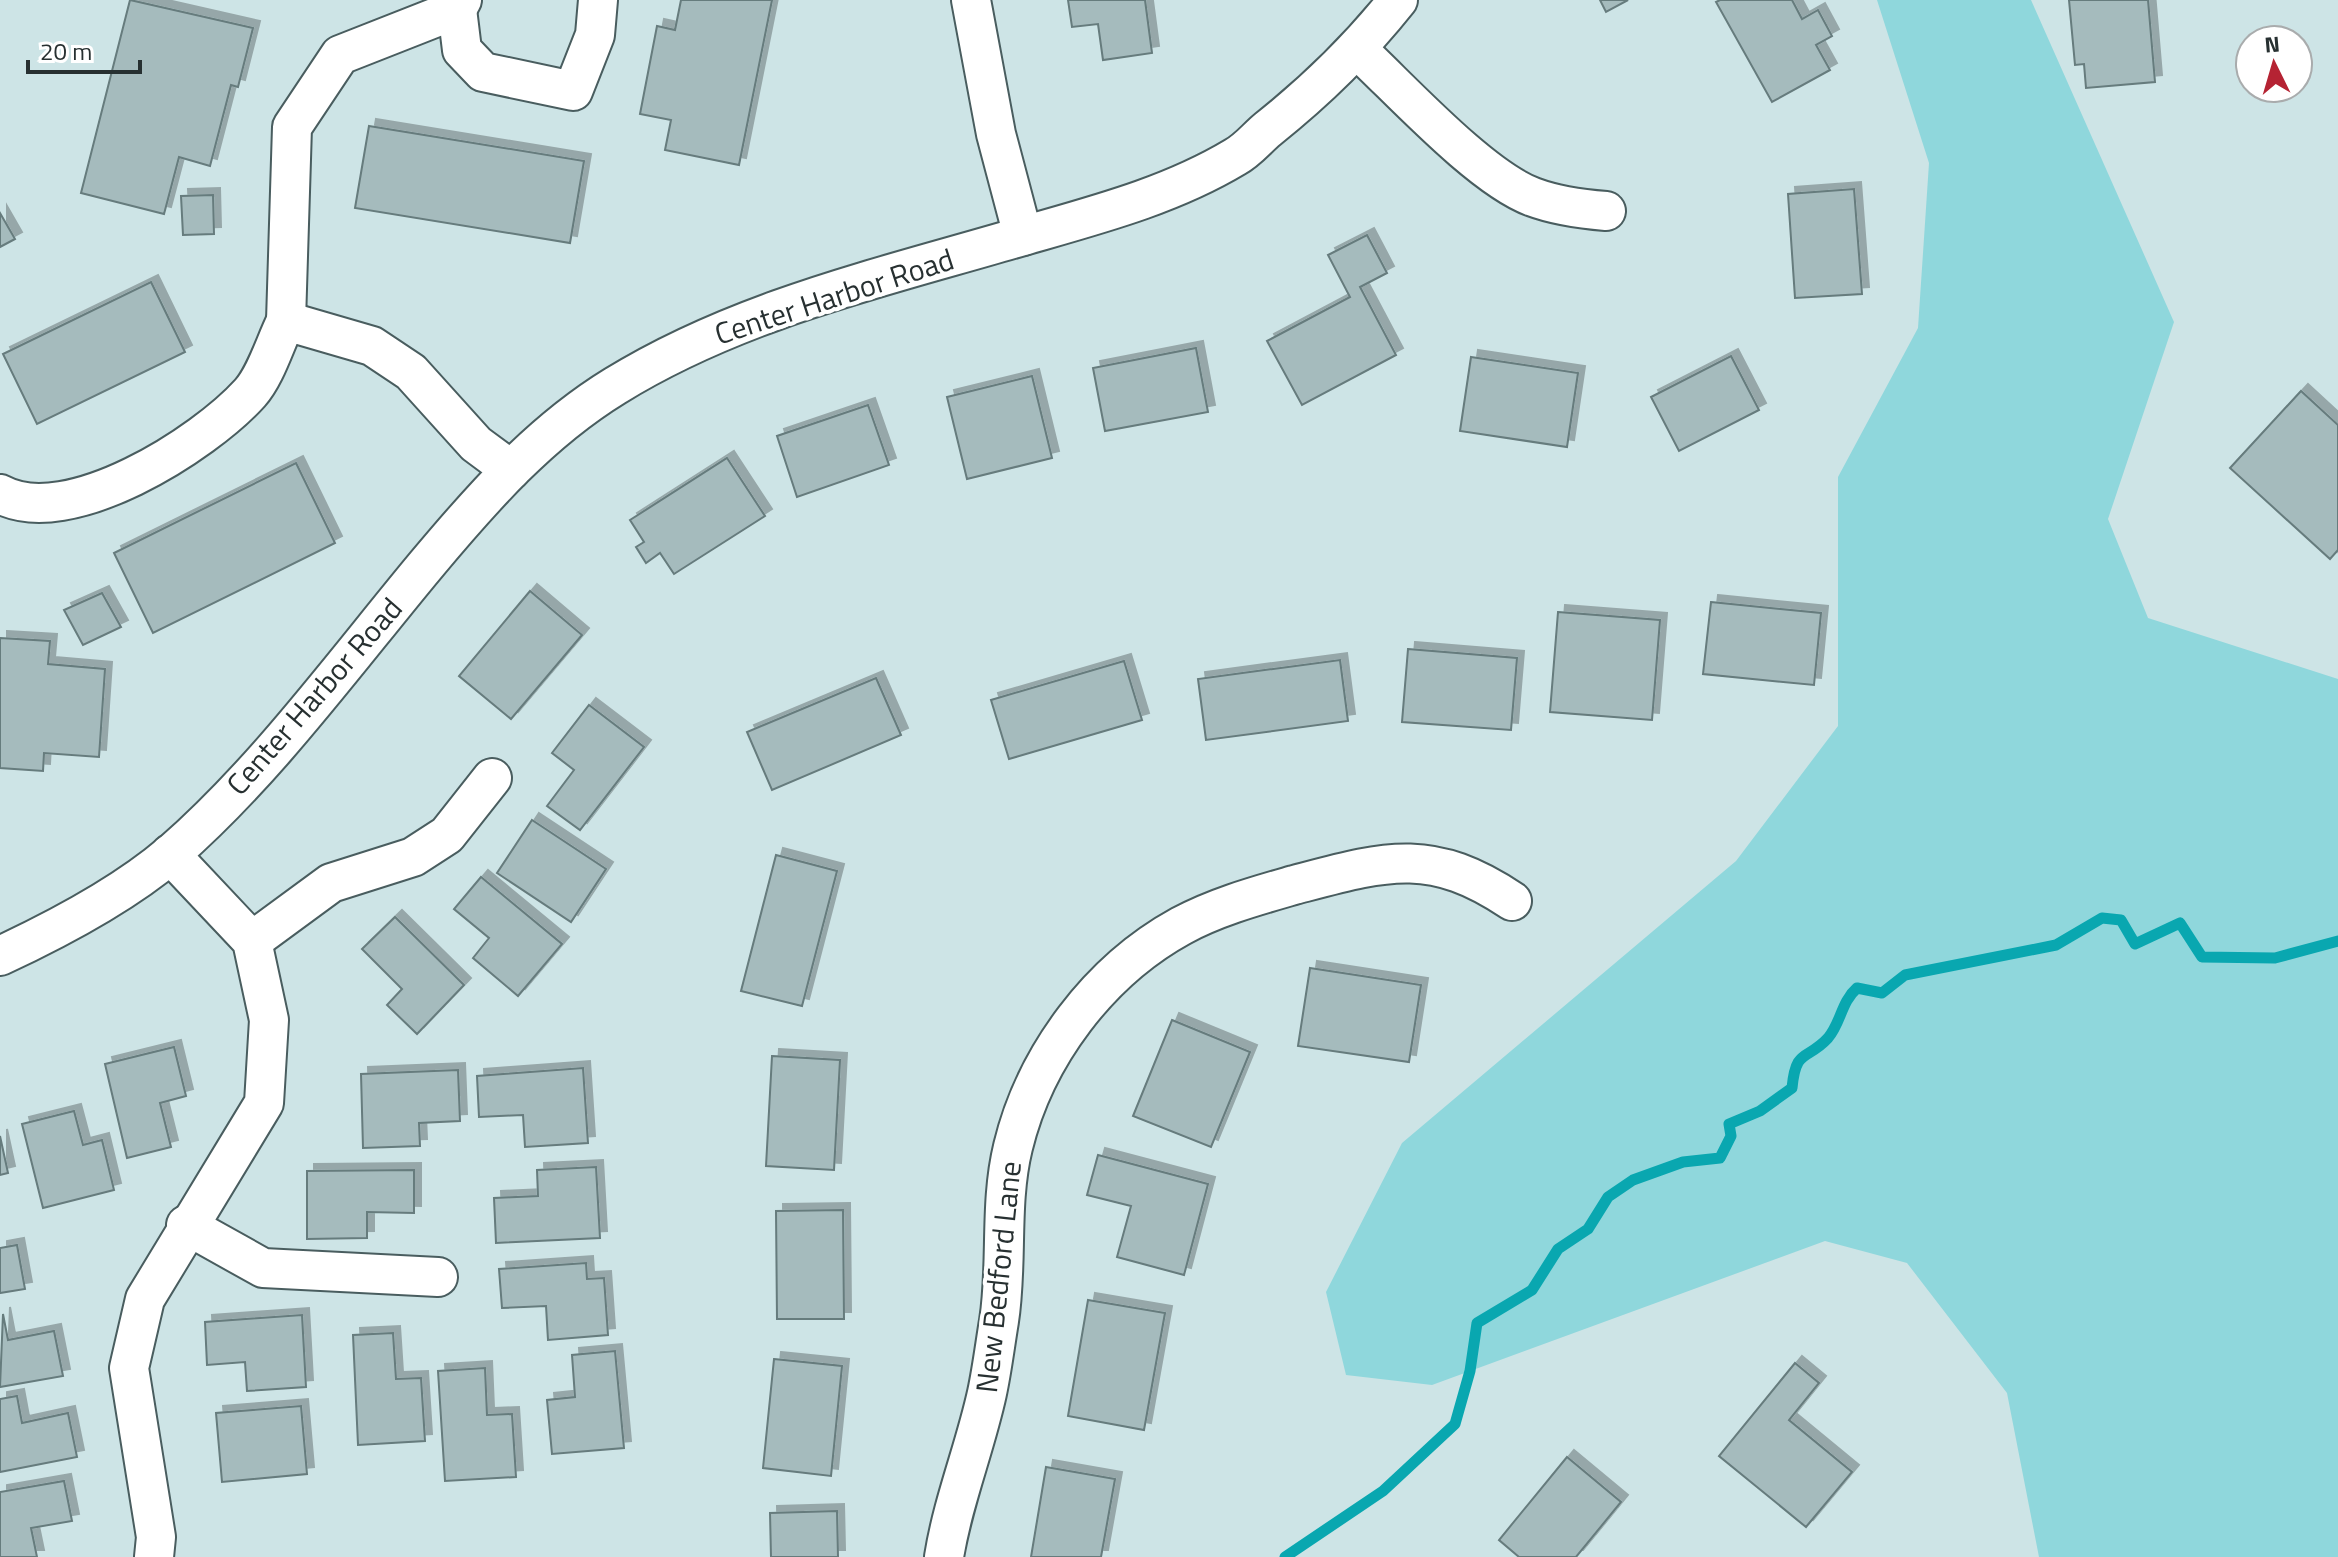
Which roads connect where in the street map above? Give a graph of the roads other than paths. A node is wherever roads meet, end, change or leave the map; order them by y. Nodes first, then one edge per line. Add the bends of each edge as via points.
1 (598, 0) edge
2 (971, 0) edge
3 (1398, 0) edge
4 (459, 4) edge
5 (1358, 50) junction
6 (1606, 211) dead end
7 (1023, 236) junction
8 (286, 321) junction
9 (511, 470) junction
10 (0, 494) edge
11 (492, 778) dead end
12 (170, 854) junction
13 (1512, 901) dead end
14 (252, 941) junction
15 (0, 956) edge
16 (186, 1225) junction
17 (438, 1277) dead end
18 (154, 1557) edge
19 (944, 1557) edge

1 - 4 street via 595,35 573,91 483,72 462,50
2 - 7 street via 996,134
3 - 5 street, Center Harbor Road
4 - 8 street via 340,55 292,127
5 - 6 street via 1495,177 1530,196 1569,208
5 - 7 street, Center Harbor Road via 1240,155 1177,188
7 - 9 street, Center Harbor Road via 802,300 720,330 609,389
8 - 9 street via 372,346 411,372 476,444
8 - 10 street via 252,392 183,447 113,489 72,500 16,502
9 - 12 street, Center Harbor Road via 484,495 249,776
11 - 14 street via 447,835 413,857 331,883
12 - 14 street
12 - 15 street, Center Harbor Road via 104,899
13 - 19 street, New Bedford Lane via 1478,878 1438,864 1369,866 1231,904 1181,927 1136,956 1094,995 1045,1066 1013,1147 990,1378
14 - 16 street via 269,1020 264,1103
16 - 17 street via 263,1268
16 - 18 street via 145,1299 129,1368 156,1537

